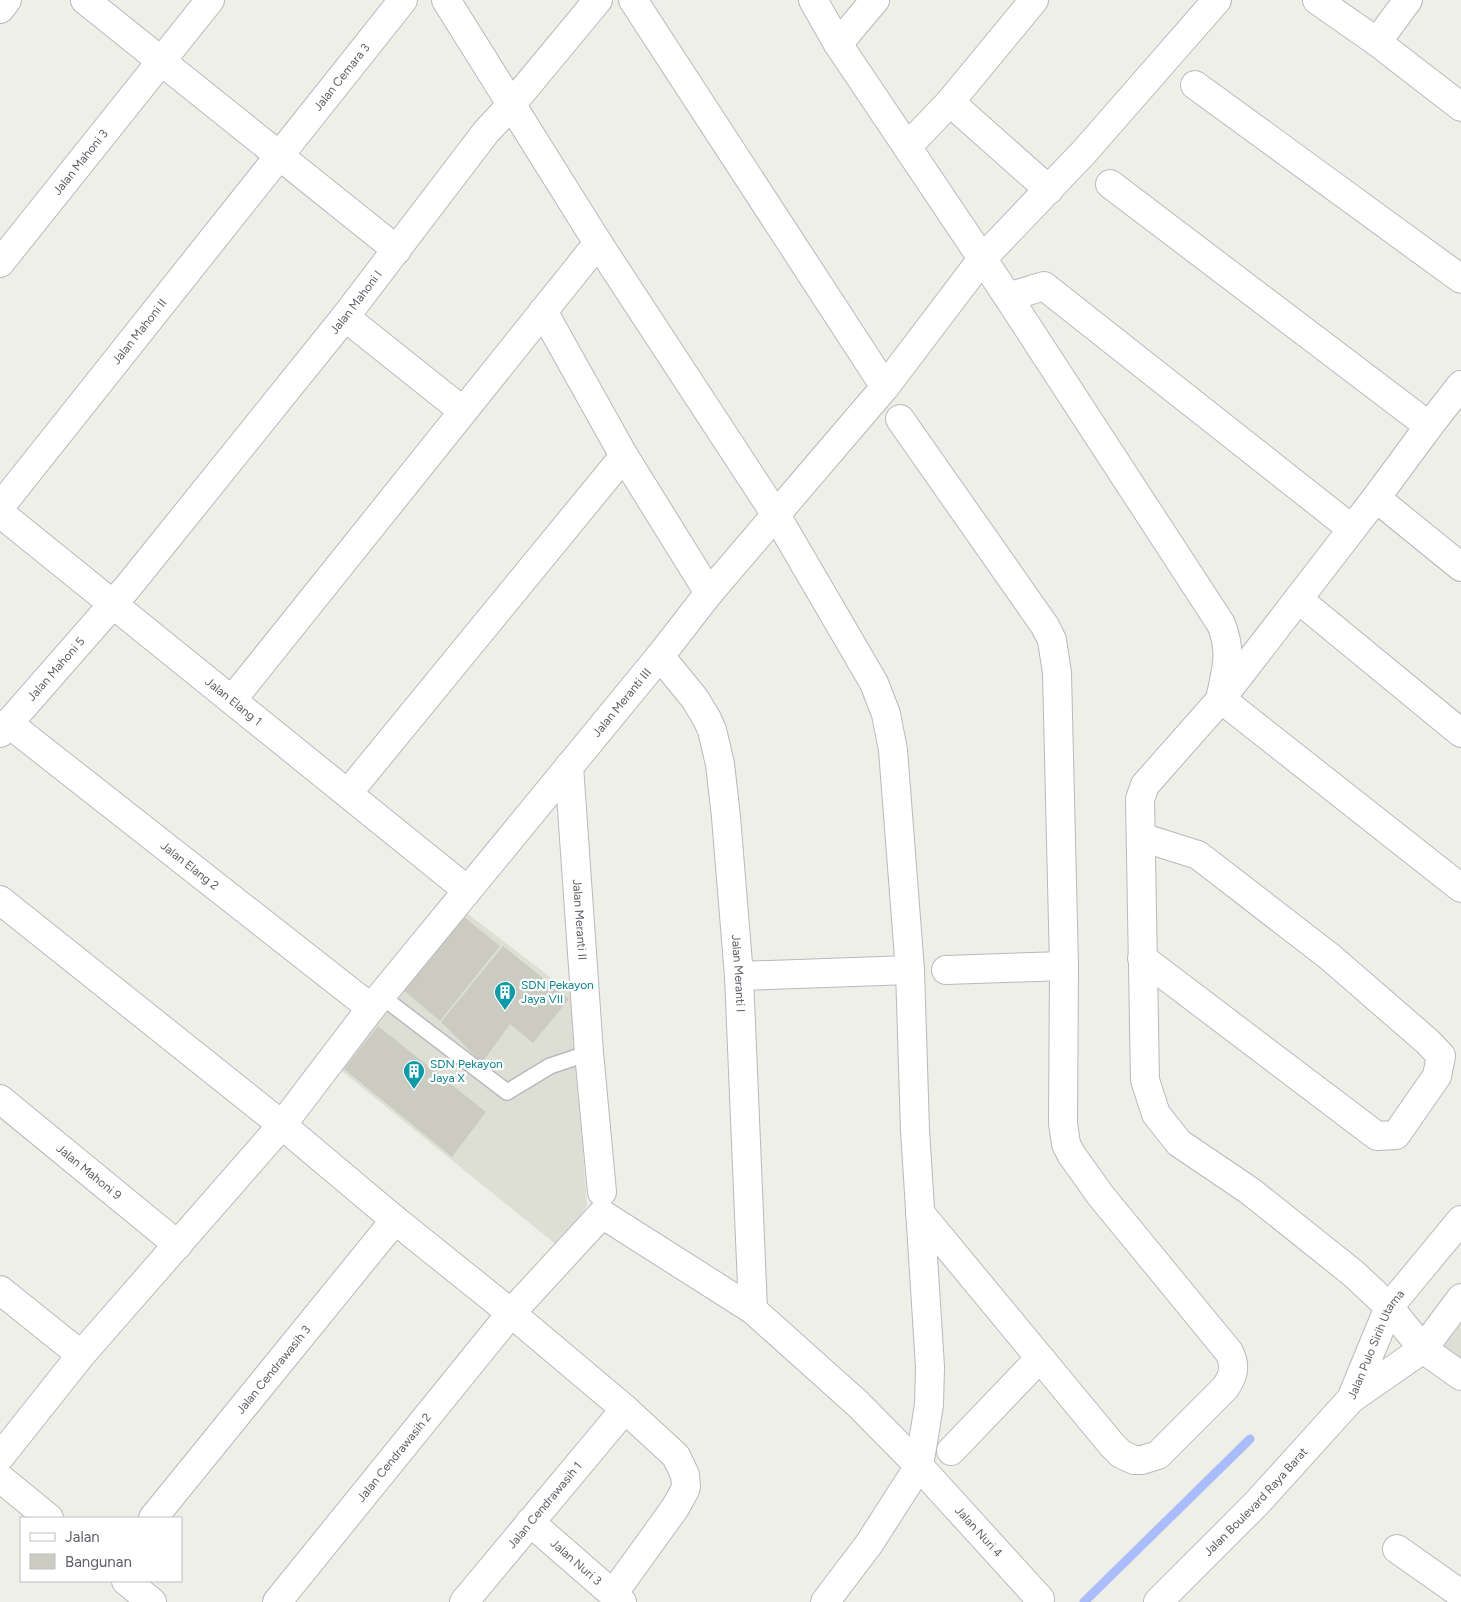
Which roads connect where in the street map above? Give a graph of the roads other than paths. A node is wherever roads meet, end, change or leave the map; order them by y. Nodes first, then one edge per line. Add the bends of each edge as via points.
1 (7, 0) edge
2 (86, 0) edge
3 (210, 0) edge
4 (403, 0) edge
5 (446, 0) edge
6 (598, 0) edge
7 (633, 0) edge
8 (813, 0) edge
9 (876, 0) edge
10 (1034, 0) edge
11 (1216, 0) edge
12 (1317, 0) edge
13 (1408, 0) edge
14 (0, 9) edge
15 (1377, 42) junction
16 (838, 44) junction
17 (161, 61) junction
18 (1195, 85) dead end
19 (950, 102) junction
20 (511, 105) junction
21 (1461, 107) edge
22 (908, 147) junction
23 (280, 156) junction
24 (1110, 184) dead end
25 (1049, 190) junction
26 (598, 243) junction
27 (397, 250) junction
28 (982, 258) junction
29 (0, 263) edge
30 (1461, 279) edge
31 (1008, 297) junction
32 (543, 311) junction
33 (345, 317) junction
34 (885, 386) junction
35 (1449, 408) edge
36 (463, 411) junction
37 (900, 419) dead end
38 (624, 456) junction
39 (1376, 498) junction
40 (0, 507) edge
41 (0, 513) edge
42 (776, 515) junction
43 (1352, 529) junction
44 (1461, 567) edge
45 (709, 593) junction
46 (1298, 599) junction
47 (112, 604) junction
48 (660, 656) junction
49 (1221, 699) junction
50 (232, 700) junction
51 (4, 728) edge
52 (1461, 733) edge
53 (569, 766) junction
54 (348, 794) junction
55 (1141, 836) junction
56 (1461, 888) edge
57 (467, 890) junction
58 (0, 900) edge
59 (1142, 958) junction
60 (1064, 966) junction
61 (910, 970) junction
62 (946, 970) dead end
63 (739, 976) junction
64 (376, 1002) junction
65 (590, 1053) junction
66 (0, 1099) edge
67 (282, 1125) junction
68 (602, 1192) dead end
69 (920, 1213) junction
70 (395, 1220) junction
71 (1461, 1220) edge
72 (178, 1245) junction
73 (0, 1290) edge
74 (1461, 1298) edge
75 (1389, 1307) junction
76 (753, 1310) junction
77 (511, 1313) junction
78 (1423, 1349) junction
79 (81, 1355) junction
80 (1040, 1358) junction
81 (1461, 1376) edge
82 (1350, 1399) junction
83 (626, 1409) junction
84 (951, 1451) dead end
85 (0, 1457) edge
86 (919, 1466) junction
87 (0, 1478) edge
88 (48, 1517) edge
89 (153, 1517) edge
90 (530, 1522) junction
91 (1397, 1549) dead end
92 (127, 1582) edge
93 (1461, 1594) edge
94 (618, 1598) edge
95 (1040, 1598) dead end
96 (152, 1602) edge
97 (277, 1602) edge
98 (464, 1602) edge
99 (825, 1602) edge
100 (1158, 1602) edge

1 - 14 street
2 - 17 street
3 - 17 street, Jalan Mahoni 3
4 - 23 street, Jalan Cemara 3
5 - 20 street
6 - 20 street, Jalan Mahoni I
7 - 34 street
8 - 16 street
9 - 16 street
10 - 19 street
11 - 25 street, Jalan Meranti III
12 - 15 street
13 - 15 street
15 - 21 street
16 - 22 street
17 - 23 street
17 - 29 street, Jalan Mahoni 3
18 - 30 street
19 - 22 street
19 - 25 street
20 - 26 street
20 - 27 street, Jalan Mahoni I via 486,132
22 - 28 street
23 - 27 street
23 - 40 street, Jalan Mahoni II
24 - 35 street
25 - 28 street, Jalan Meranti III
26 - 32 street
26 - 42 street
27 - 33 street, Jalan Mahoni I
28 - 31 street
28 - 34 street, Jalan Meranti III
31 - 43 street via 1044,286
31 - 49 street via 1221,624 1229,656
32 - 36 street
32 - 38 street
33 - 36 street
33 - 47 street, Jalan Mahoni I
34 - 42 street, Jalan Meranti III
35 - 39 street
36 - 50 street
37 - 60 street via 1052,640 1057,673
38 - 45 street
38 - 54 street
39 - 43 street
39 - 44 street
41 - 47 street, Jalan Elang 1
42 - 45 street, Jalan Meranti III
42 - 61 street via 874,683 886,714 893,750
43 - 46 street
45 - 48 street, Jalan Meranti III
46 - 49 street
46 - 52 street
47 - 50 street, Jalan Elang 1
47 - 51 street, Jalan Mahoni 5
48 - 53 street, Jalan Meranti III
48 - 63 street, Jalan Meranti I via 695,699 717,745
49 - 55 street via 1145,785 1140,798
49 - 56 street
50 - 54 street, Jalan Elang 1
51 - 64 street, Jalan Elang 2
53 - 57 street, Jalan Meranti III
53 - 65 street, Jalan Meranti II
54 - 57 street, Jalan Elang 1
55 - 59 street
55 - 59 street via 1198,855 1330,958 1441,1056 1437,1076 1396,1135 1377,1136
57 - 64 street, Jalan Meranti III
58 - 67 street
59 - 75 street via 1145,1080 1156,1114 1179,1143 1250,1191 1354,1274
60 - 62 street
60 - 80 street via 1063,1123 1066,1144 1101,1196 1229,1352 1234,1370 1225,1388 1158,1455 1142,1460 1121,1454
61 - 63 street
61 - 69 street
63 - 76 street, Jalan Meranti I
64 - 65 lane via 507,1092 550,1066
64 - 67 street, Jalan Meranti III
65 - 68 street, Jalan Meranti II
66 - 72 street, Jalan Mahoni 9
67 - 70 street
67 - 72 street, Jalan Meranti III
69 - 80 street
69 - 86 street via 930,1405
70 - 77 street
70 - 89 street, Jalan Cendrawasih 3
71 - 75 street, Jalan Pulo Sirih Utama
72 - 79 street, Jalan Meranti III
73 - 79 street
74 - 78 street, Jalan Pulo Sirih Utama
75 - 78 street
75 - 82 street, Jalan Pulo Sirih Utama
76 - 77 street, Jalan Cendrawasih 2 via 602,1214
76 - 86 street, Jalan Nuri 4 via 858,1404
77 - 83 street
77 - 97 street, Jalan Cendrawasih 2
78 - 81 street
78 - 82 street, Jalan Pulo Sirih Utama
79 - 85 street, Jalan Meranti III
80 - 84 street
82 - 100 street, Jalan Boulevard Raya Barat via 1256,1504
83 - 90 street, Jalan Cendrawasih 1
83 - 94 street via 676,1456 684,1471 686,1486
86 - 95 street, Jalan Nuri 4
86 - 99 street via 869,1544
87 - 88 street
90 - 94 street, Jalan Nuri 3
90 - 98 street, Jalan Cendrawasih 1
91 - 93 street
92 - 96 street

